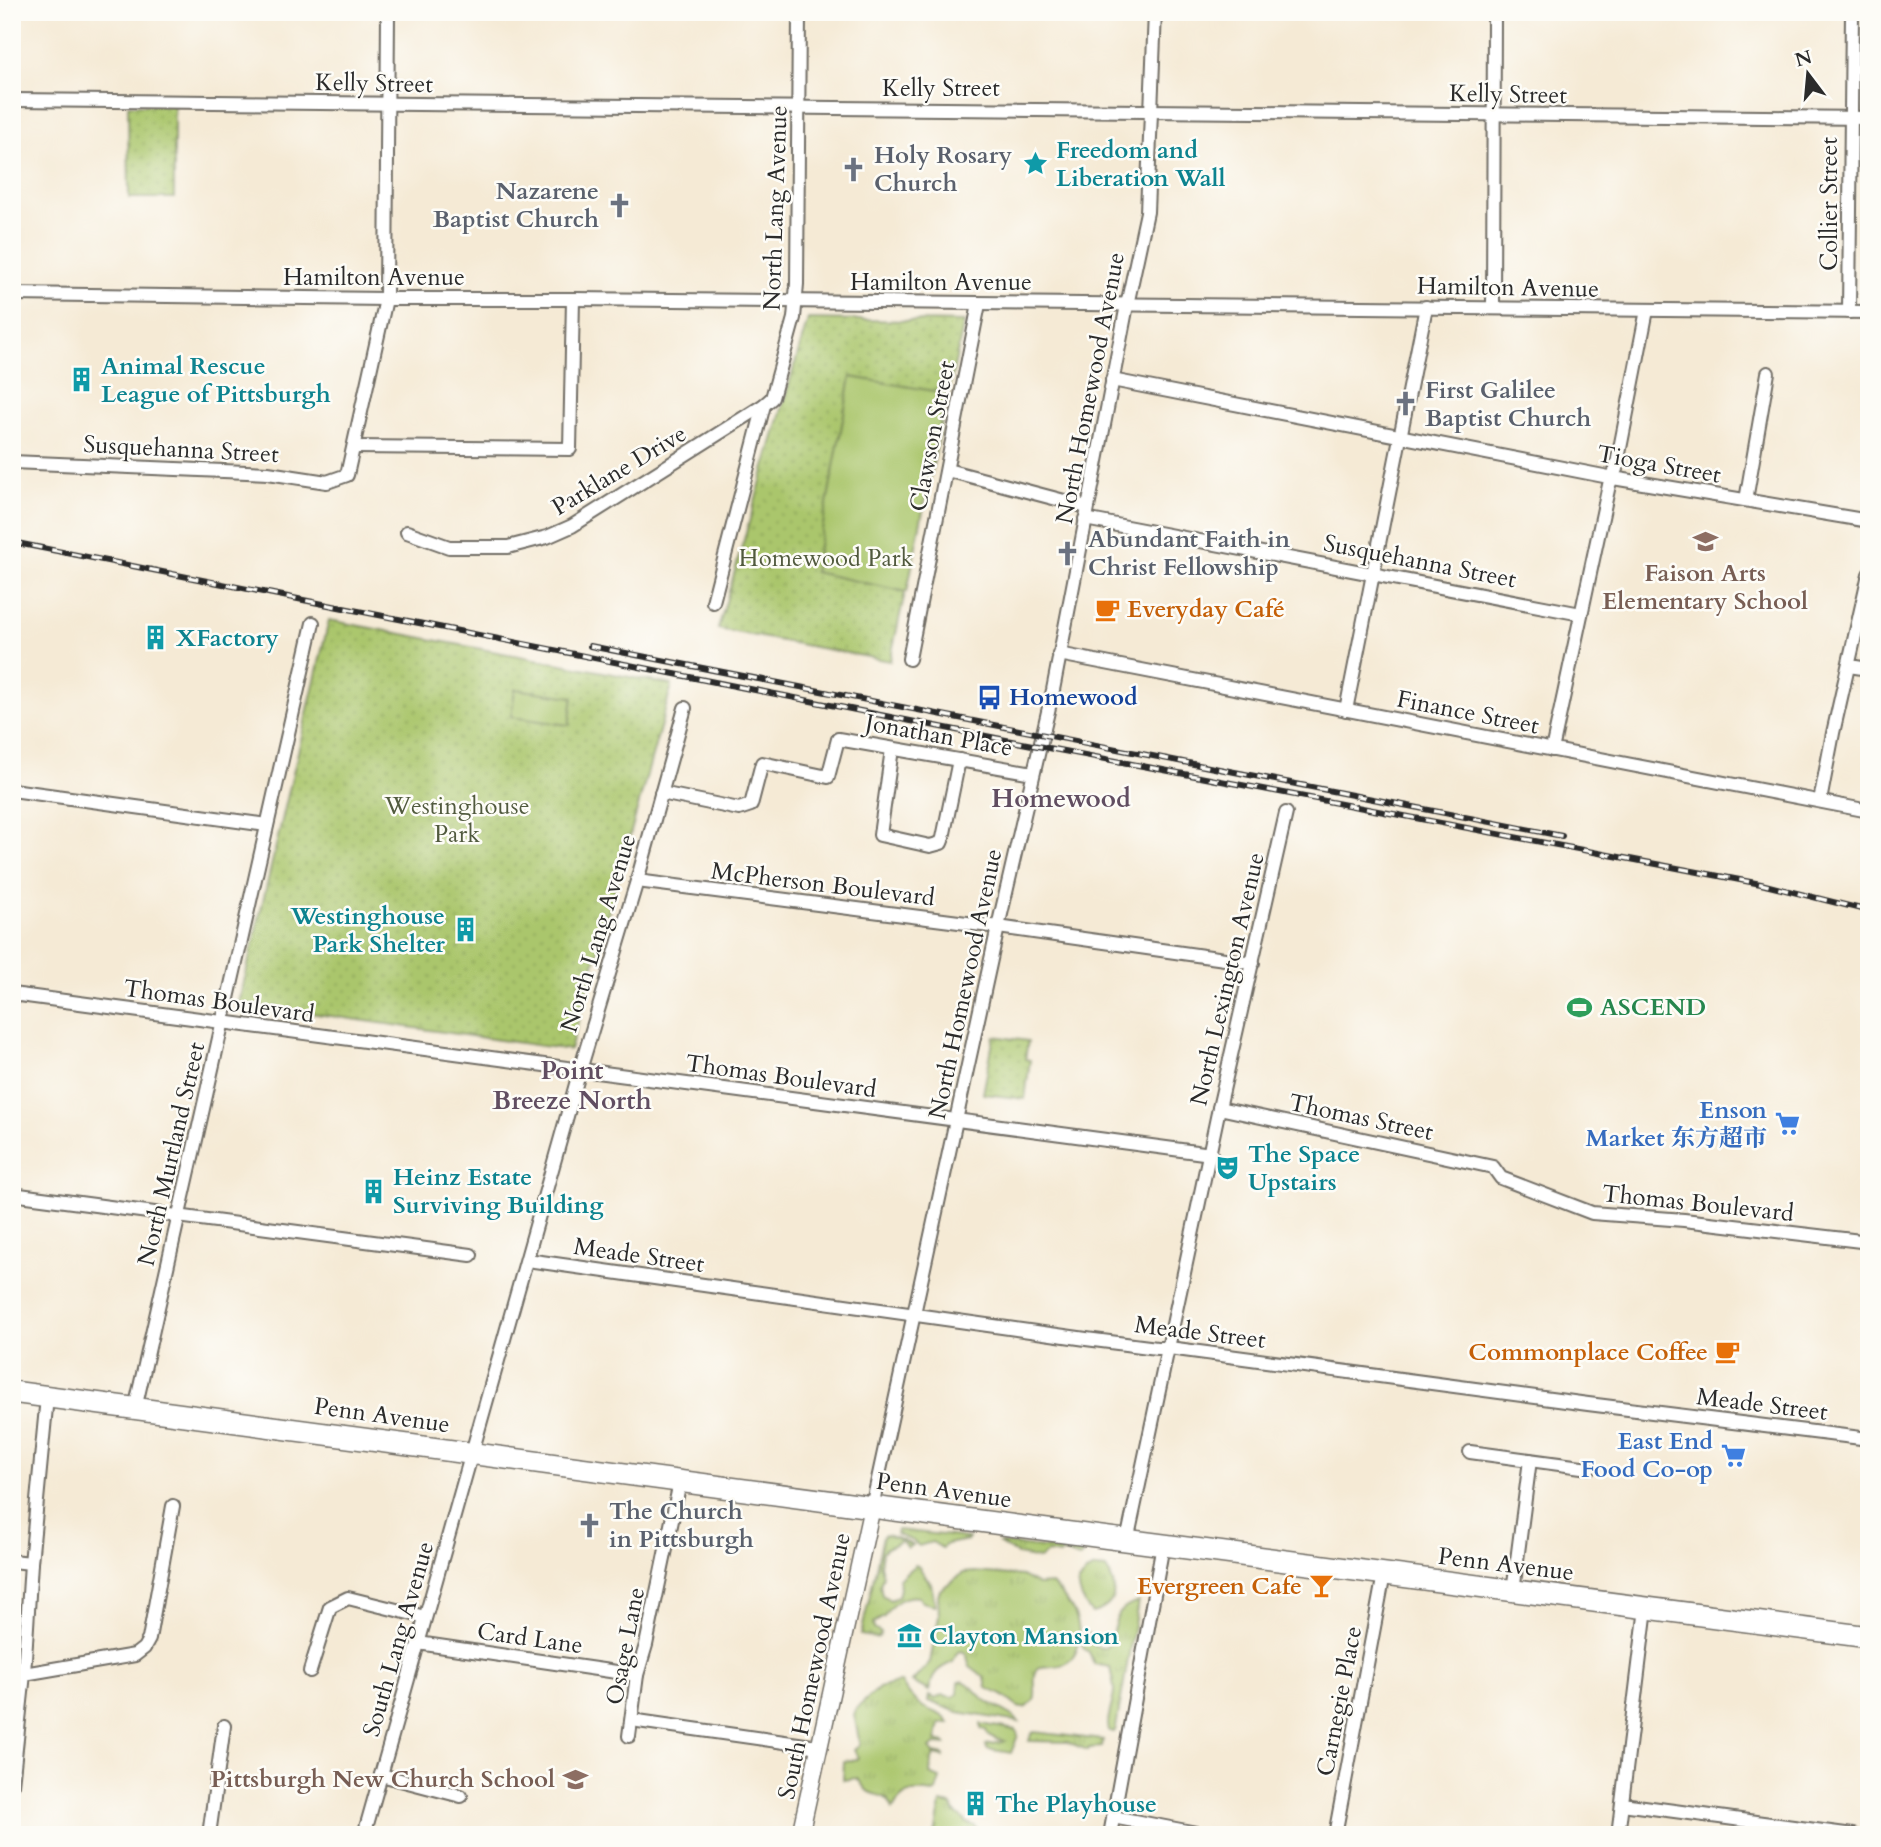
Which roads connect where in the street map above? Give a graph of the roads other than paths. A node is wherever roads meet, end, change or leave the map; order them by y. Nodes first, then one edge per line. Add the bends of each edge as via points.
1 (388, 12) edge
2 (799, 12) edge
3 (1494, 12) edge
4 (1852, 12) edge
5 (1155, 13) edge
6 (1069, 15) dead end
7 (12, 100) edge
8 (387, 104) junction
9 (798, 108) junction
10 (1152, 111) junction
11 (1494, 115) junction
12 (1850, 118) junction
13 (1869, 118) edge
14 (12, 295) edge
15 (386, 299) junction
16 (573, 299) junction
17 (795, 302) junction
18 (979, 304) junction
19 (1127, 305) junction
20 (1426, 307) junction
21 (1493, 308) junction
22 (1647, 310) junction
23 (1849, 312) junction
24 (1869, 312) edge
25 (1768, 373) dead end
26 (1112, 380) junction
27 (764, 405) junction
28 (1400, 436) junction
29 (354, 447) junction
30 (12, 462) edge
31 (947, 470) junction
32 (1612, 478) junction
33 (1746, 500) junction
34 (1086, 513) junction
35 (1869, 521) edge
36 (407, 532) dead end
37 (1373, 573) junction
38 (1869, 574) edge
39 (713, 602) dead end
40 (1581, 614) junction
41 (313, 623) dead end
42 (1059, 654) junction
43 (909, 659) dead end
44 (1849, 666) junction
45 (1869, 670) edge
46 (685, 708) dead end
47 (1346, 710) junction
48 (891, 749) junction
49 (1552, 750) junction
50 (959, 760) junction
51 (1033, 773) junction
52 (12, 790) edge
53 (661, 793) junction
54 (1820, 801) junction
55 (1869, 811) edge
56 (1286, 813) dead end
57 (267, 825) junction
58 (637, 881) junction
59 (999, 927) junction
60 (1253, 963) junction
61 (12, 994) edge
62 (222, 1022) junction
63 (580, 1070) junction
64 (1219, 1108) junction
65 (957, 1121) junction
66 (1211, 1154) junction
67 (1493, 1167) joint
68 (12, 1194) edge
69 (178, 1217) junction
70 (1869, 1242) edge
71 (471, 1255) dead end
72 (527, 1261) junction
73 (914, 1315) junction
74 (1169, 1348) junction
75 (12, 1392) edge
76 (47, 1397) junction
77 (135, 1409) junction
78 (1869, 1439) edge
79 (1470, 1452) dead end
80 (471, 1454) junction
81 (1530, 1460) junction
82 (1590, 1468) dead end
83 (680, 1482) junction
84 (173, 1506) dead end
85 (872, 1507) junction
86 (1126, 1541) junction
87 (1163, 1545) junction
88 (12, 1561) edge
89 (31, 1563) junction
90 (1384, 1574) junction
91 (1513, 1591) junction
92 (1646, 1608) junction
93 (425, 1617) junction
94 (1869, 1637) edge
95 (418, 1643) junction
96 (310, 1671) dead end
97 (24, 1674) junction
98 (636, 1675) junction
99 (17, 1700) edge
100 (638, 1721) dead end
101 (223, 1726) dead end
102 (629, 1736) dead end
103 (819, 1747) junction
104 (381, 1775) junction
105 (12, 1785) edge
106 (461, 1796) dead end
107 (1622, 1804) junction
108 (1113, 1816) junction
109 (209, 1835) edge
110 (364, 1835) edge
111 (800, 1835) edge
112 (1110, 1835) edge
113 (1208, 1835) edge
114 (1335, 1835) edge
115 (1618, 1835) edge
116 (1853, 1835) edge

1 - 8 street
2 - 9 street, North Lang Avenue
3 - 11 street
4 - 12 street, Collier Street
5 - 6 street
5 - 10 street, North Homewood Avenue
7 - 8 street, Kelly Street
8 - 9 street, Kelly Street
8 - 15 street
9 - 10 street, Kelly Street
9 - 17 street, North Lang Avenue
10 - 11 street, Kelly Street
10 - 19 street, North Homewood Avenue via 1147,212
11 - 12 street, Kelly Street
11 - 21 street
12 - 13 street, Kelly Street
12 - 23 street, Collier Street
14 - 15 street, Hamilton Avenue
15 - 16 street, Hamilton Avenue
15 - 29 street
16 - 17 street, Hamilton Avenue
16 - 29 street via 570,449
17 - 18 street, Hamilton Avenue
17 - 27 street, North Lang Avenue via 772,398
18 - 19 street, Hamilton Avenue
18 - 31 street, Clawson Street
19 - 20 street, Hamilton Avenue
19 - 26 street, North Homewood Avenue
20 - 21 street, Hamilton Avenue
20 - 28 street
21 - 22 street, Hamilton Avenue
22 - 23 street, Hamilton Avenue
22 - 32 street
23 - 24 street, Hamilton Avenue
25 - 33 street
26 - 28 street, Tioga Street
26 - 34 street, North Homewood Avenue
27 - 36 street, Parklane Drive via 572,526 547,537 508,547 449,547
27 - 39 street, North Lang Avenue
28 - 32 street, Tioga Street
28 - 37 street
29 - 30 street, Susquehanna Street via 347,475 327,481 268,473
31 - 34 street, Susquehanna Street
31 - 43 street, Clawson Street
32 - 33 street, Tioga Street
32 - 40 street
33 - 35 street, Tioga Street
34 - 37 street, Susquehanna Street
34 - 42 street, North Homewood Avenue
37 - 40 street, Susquehanna Street
37 - 47 street
38 - 44 street
40 - 49 street
41 - 57 street, North Murtland Street
42 - 47 street, Finance Street
42 - 51 street, North Homewood Avenue
44 - 45 street
44 - 54 street
46 - 53 street, North Lang Avenue
47 - 49 street, Finance Street
48 - 50 street, Jonathan Place
48 - 50 street via 880,835 930,846 941,844
48 - 53 street, Jonathan Place via 838,739 828,777 762,763 751,805 745,808
49 - 54 street, Finance Street
50 - 51 street, Jonathan Place
51 - 59 street, North Homewood Avenue
52 - 57 street
53 - 58 street, North Lang Avenue
54 - 55 street, Finance Street
56 - 60 street, North Lexington Avenue
57 - 62 street, North Murtland Street
58 - 59 street, McPherson Boulevard
58 - 63 street, North Lang Avenue
59 - 60 street, McPherson Boulevard
59 - 65 street, North Homewood Avenue
60 - 64 street, North Lexington Avenue
61 - 62 street, Thomas Boulevard
62 - 63 street, Thomas Boulevard
62 - 69 street, North Murtland Street
63 - 65 street, Thomas Boulevard
63 - 72 street, North Lang Avenue
64 - 66 street, North Lexington Avenue
64 - 67 street, Thomas Street
65 - 66 street, Thomas Boulevard
65 - 73 street, North Homewood Avenue
66 - 74 street, North Lexington Avenue
67 - 70 street, Thomas Boulevard via 1501,1178 1592,1213
68 - 69 street
69 - 71 street
69 - 77 street, North Murtland Street
72 - 73 street, Meade Street
72 - 80 street, North Lang Avenue
73 - 74 street, Meade Street
73 - 85 street, North Homewood Avenue
74 - 78 street, Meade Street
74 - 86 street, North Lexington Avenue
75 - 76 highway, Penn Avenue
76 - 77 highway, Penn Avenue
76 - 89 street
77 - 80 highway, Penn Avenue
79 - 81 street
80 - 83 highway, Penn Avenue
80 - 93 street, South Lang Avenue
81 - 82 street
81 - 91 street
83 - 85 highway, Penn Avenue
83 - 98 street, Osage Lane
84 - 97 street via 144,1648 135,1655
85 - 86 highway, Penn Avenue
85 - 103 street, South Homewood Avenue
86 - 87 highway, Penn Avenue
87 - 90 highway, Penn Avenue
87 - 108 street
88 - 89 street
89 - 97 street
90 - 91 highway, Penn Avenue
90 - 114 street, Carnegie Place
91 - 92 highway, Penn Avenue
92 - 94 highway, Penn Avenue
92 - 107 street
93 - 95 street, South Lang Avenue
93 - 96 street via 348,1598 330,1608
95 - 98 street, Card Lane
95 - 104 street, South Lang Avenue
97 - 99 street
98 - 102 street, Osage Lane
99 - 105 street
100 - 103 street
101 - 109 street
103 - 111 street, South Homewood Avenue
104 - 106 street
104 - 110 street, South Lang Avenue
107 - 115 street
107 - 116 street
108 - 112 street
108 - 113 street

